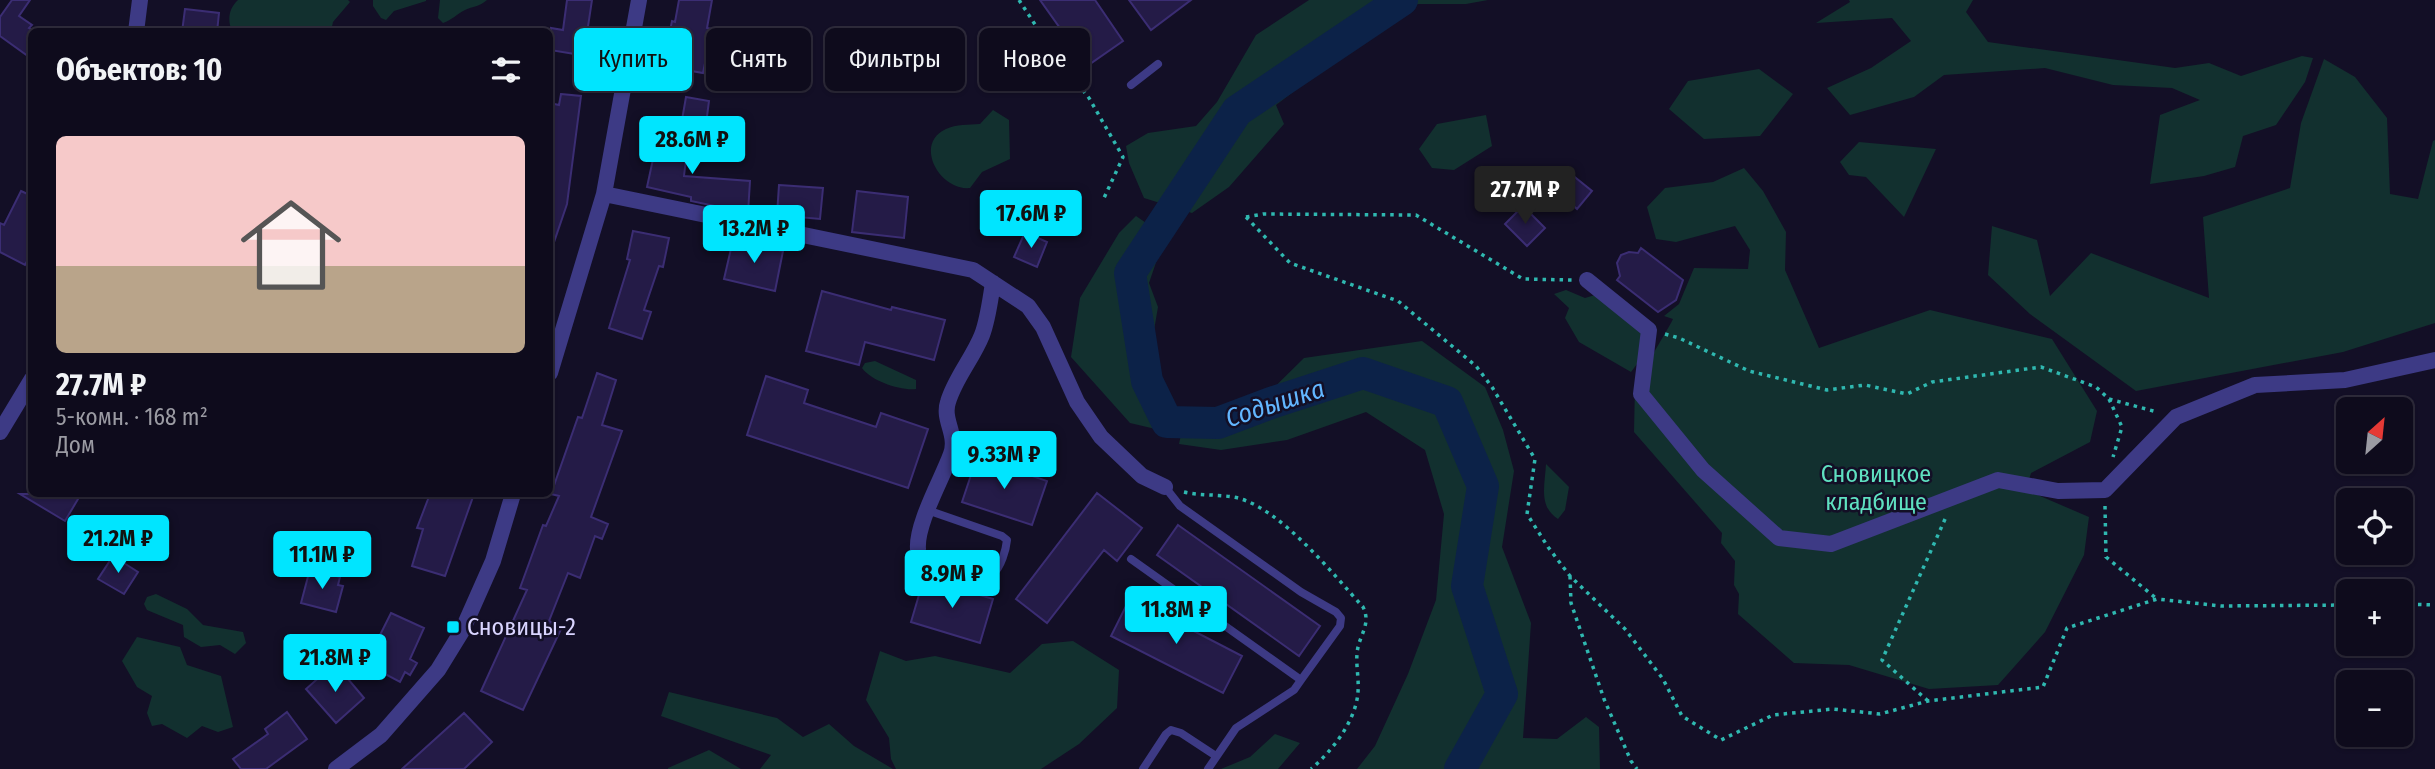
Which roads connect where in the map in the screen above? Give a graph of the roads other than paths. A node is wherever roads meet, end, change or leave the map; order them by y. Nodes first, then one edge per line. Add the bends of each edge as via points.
1 (140, 0) edge
2 (639, 0) edge
3 (136, 28) edge
4 (1158, 64) dead end
5 (1131, 85) dead end
6 (604, 194) junction
7 (1587, 280) road end
8 (993, 283) junction
9 (2435, 360) edge
10 (553, 363) edge
11 (28, 386) edge
12 (0, 432) edge
13 (1165, 487) joint
14 (512, 497) edge
15 (927, 510) junction
16 (918, 549) joint
17 (1131, 559) dead end
18 (1301, 680) junction
19 (1216, 756) junction
20 (336, 769) edge
21 (1143, 769) edge
22 (1208, 769) edge

1 - 3 street
2 - 6 street
4 - 5 lane
6 - 8 street via 973,270
6 - 10 street
7 - 9 street via 1649,330 1641,394 1703,470 1779,538 1831,544 1998,480 2058,491 2105,490 2176,417 2255,385 2345,380
8 - 13 street via 1036,316 1077,402 1101,437 1142,476
8 - 15 street via 982,336 947,405 953,450
11 - 12 street
13 - 18 lane via 1180,506 1341,618
14 - 20 street via 492,561 462,631 439,670 381,735
15 - 16 street
15 - 16 lane via 1002,536 1006,546 993,574
17 - 18 lane
18 - 19 lane via 1294,690 1236,728
19 - 21 lane via 1171,730
19 - 22 lane

